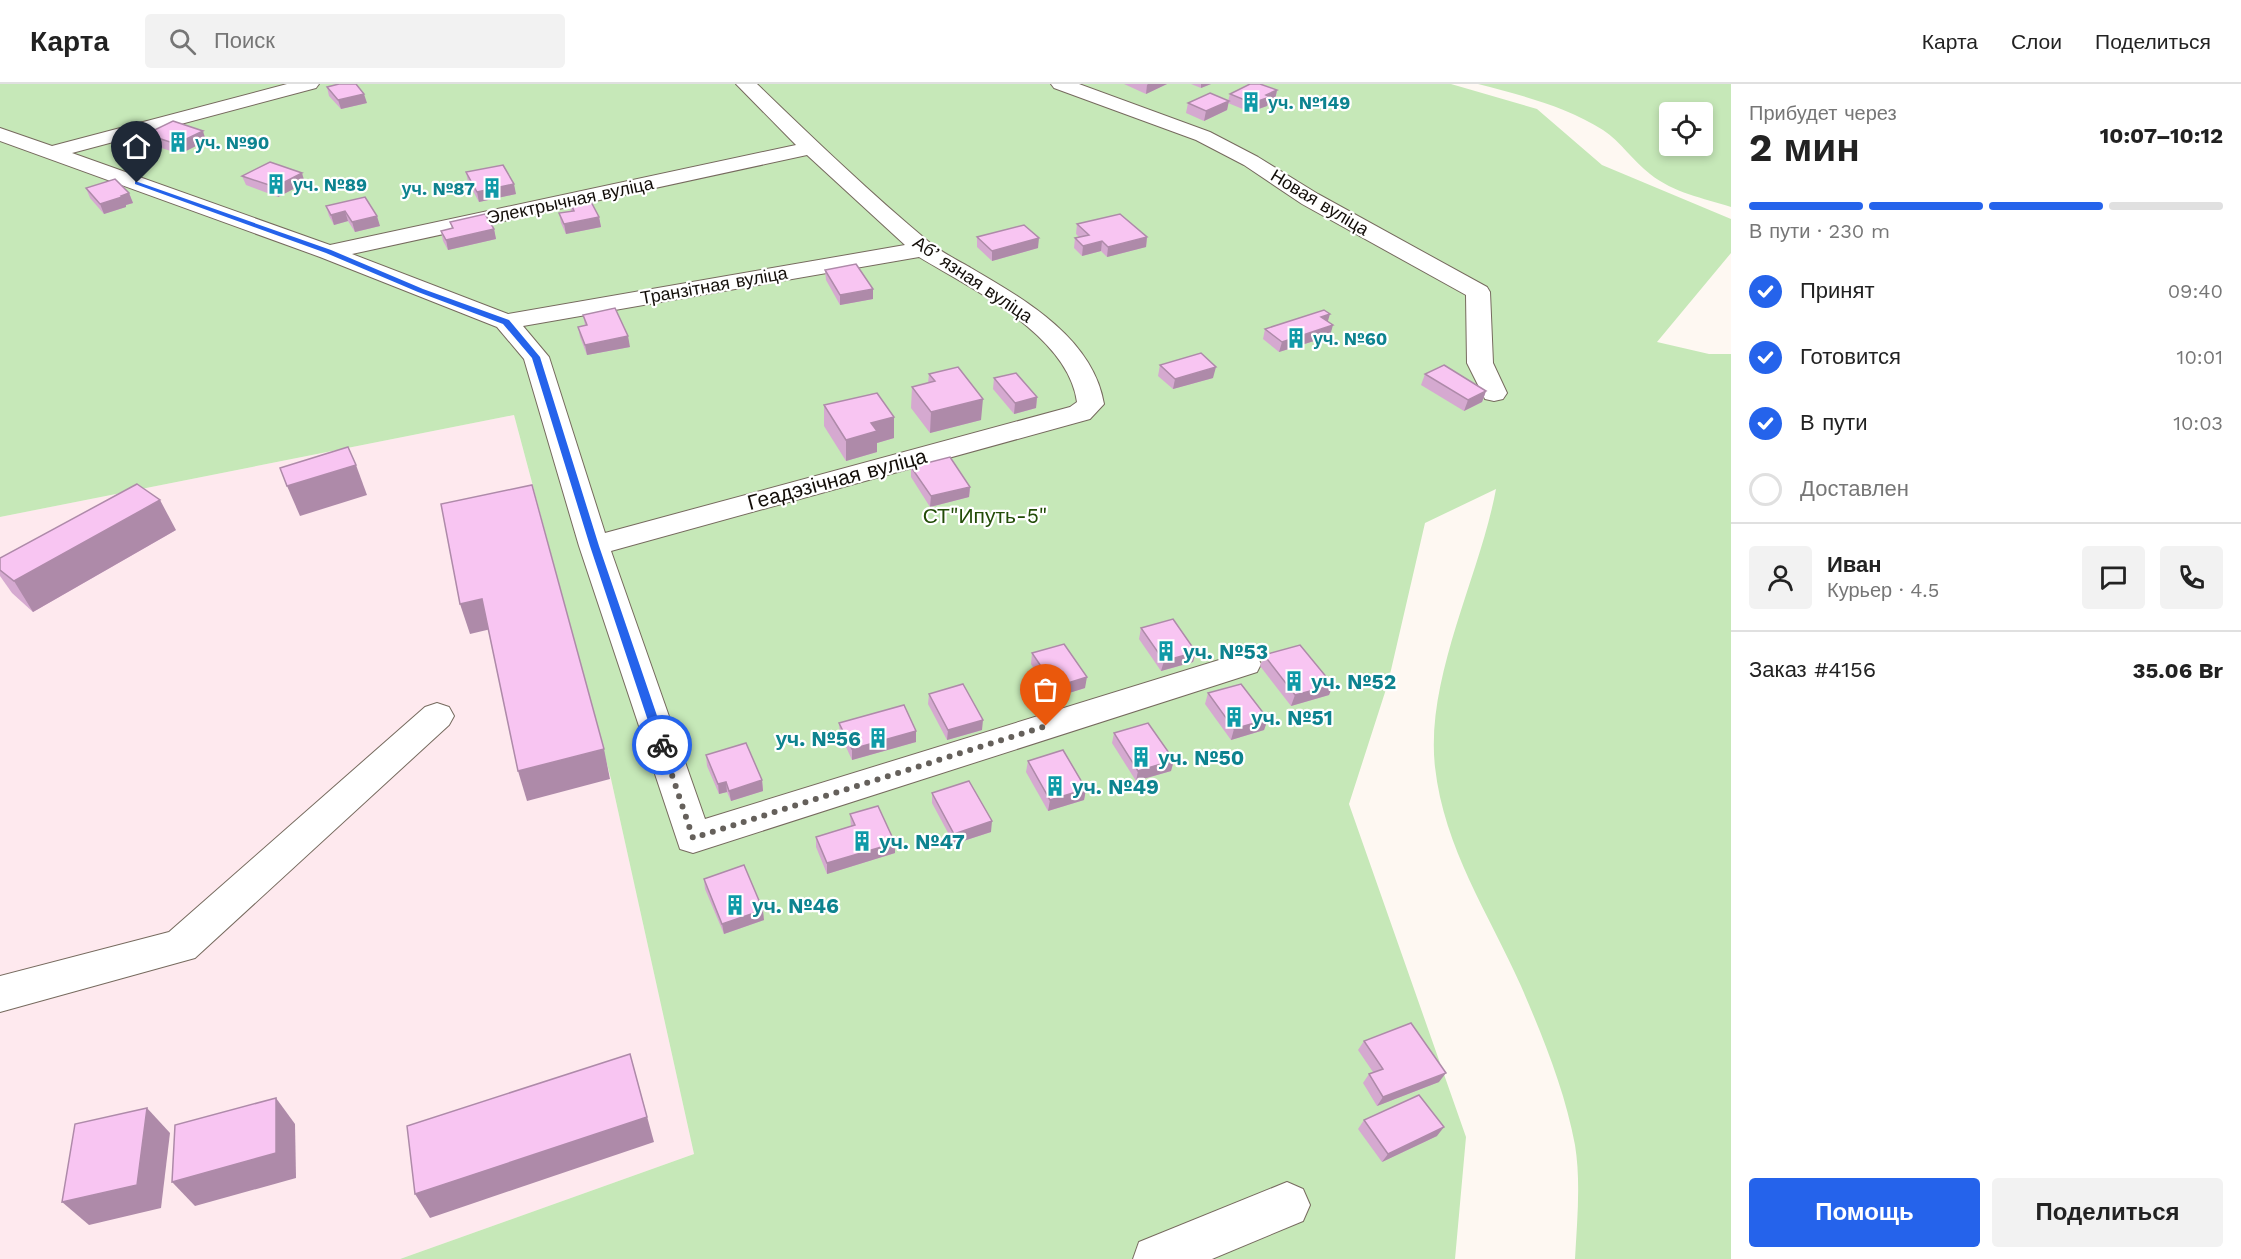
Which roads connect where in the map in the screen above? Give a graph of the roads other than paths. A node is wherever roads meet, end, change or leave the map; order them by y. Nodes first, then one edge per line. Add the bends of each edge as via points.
1 (309, 84) edge
2 (746, 84) edge
3 (1061, 84) edge
4 (0, 134) edge
5 (811, 148) junction
6 (52, 152) junction
7 (923, 249) junction
8 (328, 252) junction
9 (506, 322) junction
10 (1494, 393) dead end
11 (1080, 413) joint
12 (594, 546) junction
13 (1245, 664) dead end
14 (437, 716) dead end
15 (0, 994) edge
16 (1287, 1205) dead end
17 (1156, 1259) edge

1 - 6 street
2 - 5 street, Абʼязная вуліца
3 - 10 street, Новая вуліца via 1203,136 1478,292 1480,363
4 - 6 street
5 - 7 street, Абʼязная вуліца
5 - 8 street, Электрычная вуліца
6 - 8 street
7 - 9 street, Транзітная вуліца
7 - 11 street, Абʼязная вуліца via 1024,310 1066,351 1088,386 1091,404
8 - 9 street
9 - 12 street via 536,357
11 - 12 street, Геадэзічная вуліца
12 - 13 street via 693,838
14 - 15 street via 181,946
16 - 17 street

